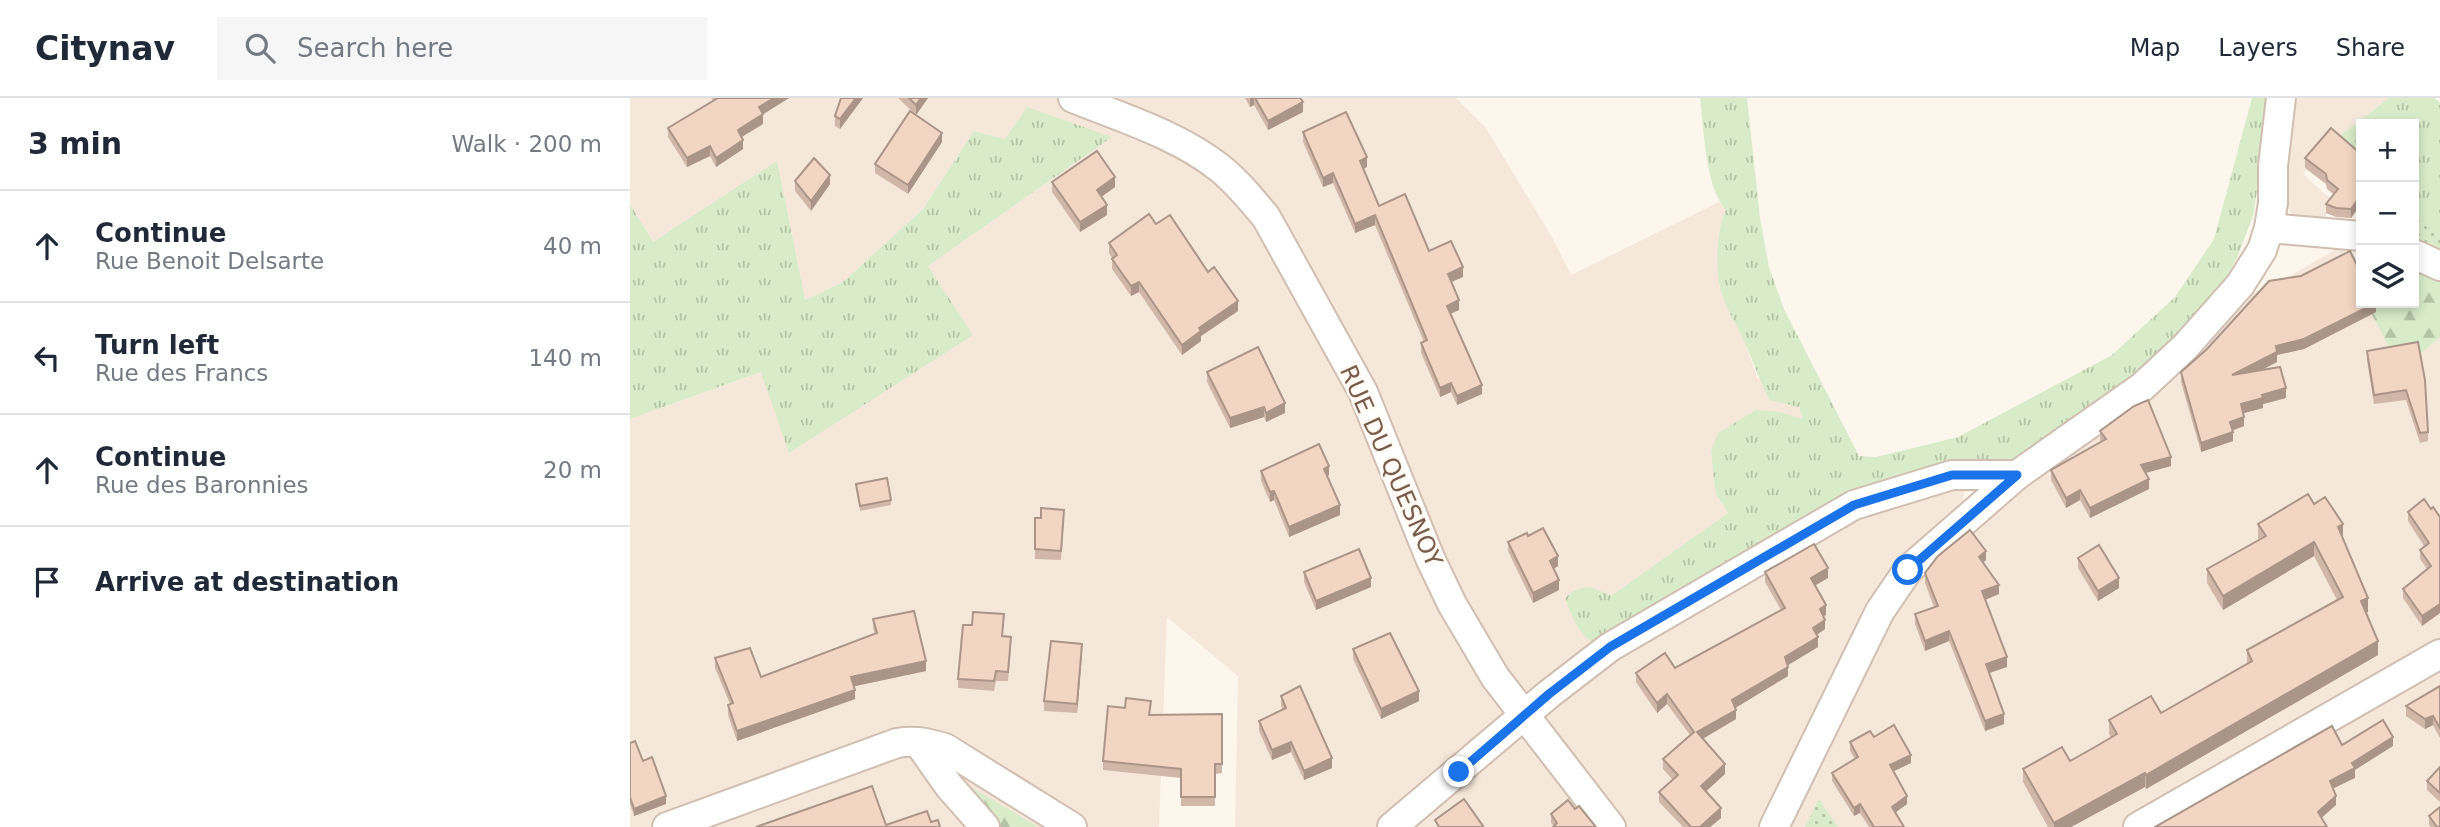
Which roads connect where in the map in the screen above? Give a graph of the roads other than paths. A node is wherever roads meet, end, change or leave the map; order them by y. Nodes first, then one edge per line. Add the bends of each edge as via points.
1 (1073, 98) edge
2 (2281, 98) edge
3 (2269, 228) junction
4 (2356, 236) edge
5 (2419, 256) edge
6 (2440, 266) edge
7 (2017, 475) junction
8 (2440, 654) edge
9 (1523, 716) junction
10 (918, 741) junction
11 (667, 827) edge
12 (985, 827) edge
13 (1072, 827) edge
14 (1392, 827) edge
15 (1611, 827) edge
16 (1774, 827) edge
17 (2138, 827) edge

1 - 9 street, RUE DU QUESNOY via 1168,137 1220,168 1266,217 1363,392 1452,604
2 - 3 street
3 - 4 street
3 - 7 street via 2262,250 2240,285 2167,365 2115,408
5 - 6 street
7 - 9 street via 1952,475 1854,505 1610,647
7 - 16 street via 1908,570 1880,611
8 - 17 street
9 - 14 street
9 - 15 street, RUE DU QUESNOY
10 - 11 street via 897,743
10 - 12 street
10 - 13 street via 945,748

